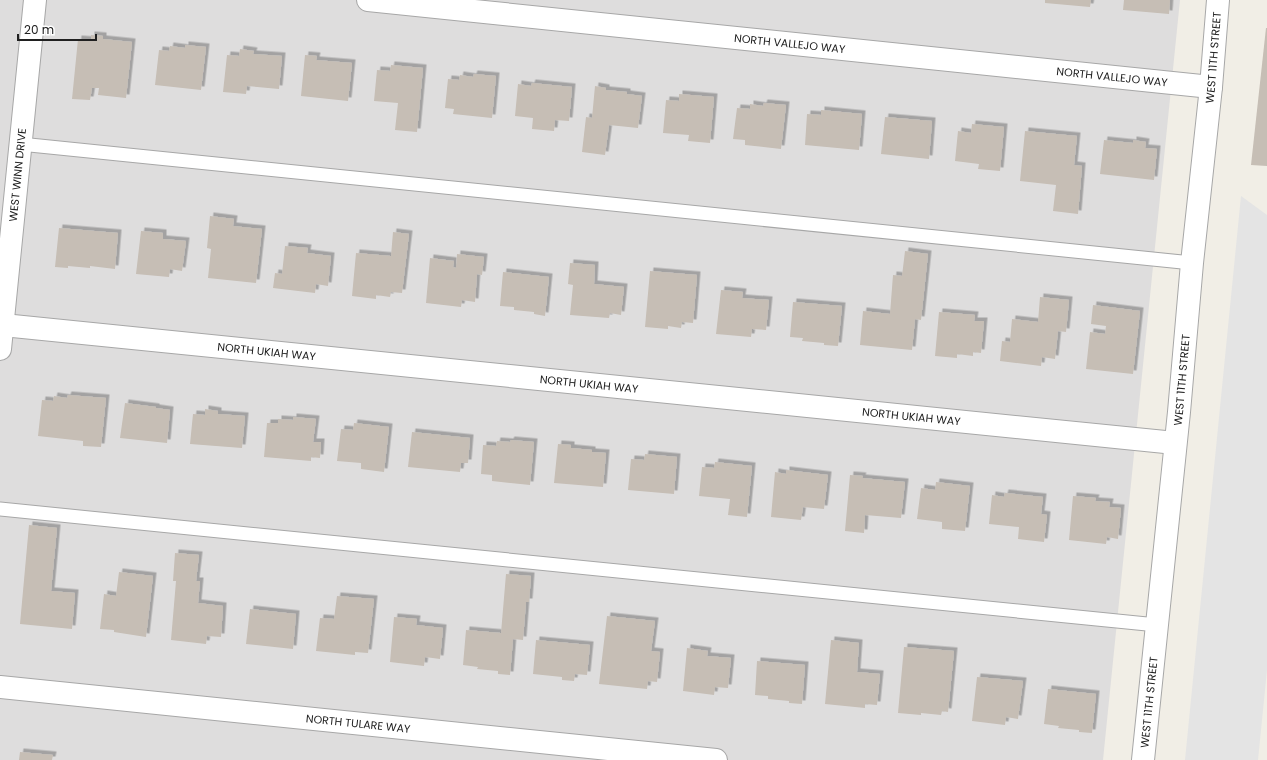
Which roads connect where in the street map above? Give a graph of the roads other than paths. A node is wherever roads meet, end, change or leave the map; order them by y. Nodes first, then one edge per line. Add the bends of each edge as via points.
1 (35, 0) edge
2 (368, 0) edge
3 (1218, 0) edge
4 (1212, 87) junction
5 (20, 144) junction
6 (1192, 263) junction
7 (2, 325) junction
8 (0, 349) edge
9 (1175, 444) junction
10 (0, 509) edge
11 (1157, 625) junction
12 (0, 687) edge
13 (716, 760) edge
14 (1143, 760) edge

1 - 5 street, WEST WINN DRIVE
2 - 4 street, NORTH VALLEJO WAY
3 - 4 street, WEST 11TH STREET
4 - 6 street, WEST 11TH STREET
5 - 6 lane
5 - 7 street, WEST WINN DRIVE
6 - 9 street, WEST 11TH STREET
7 - 8 street, WEST WINN DRIVE
7 - 9 street, NORTH UKIAH WAY
9 - 11 street, WEST 11TH STREET
10 - 11 lane
11 - 14 street, WEST 11TH STREET
12 - 13 street, NORTH TULARE WAY

